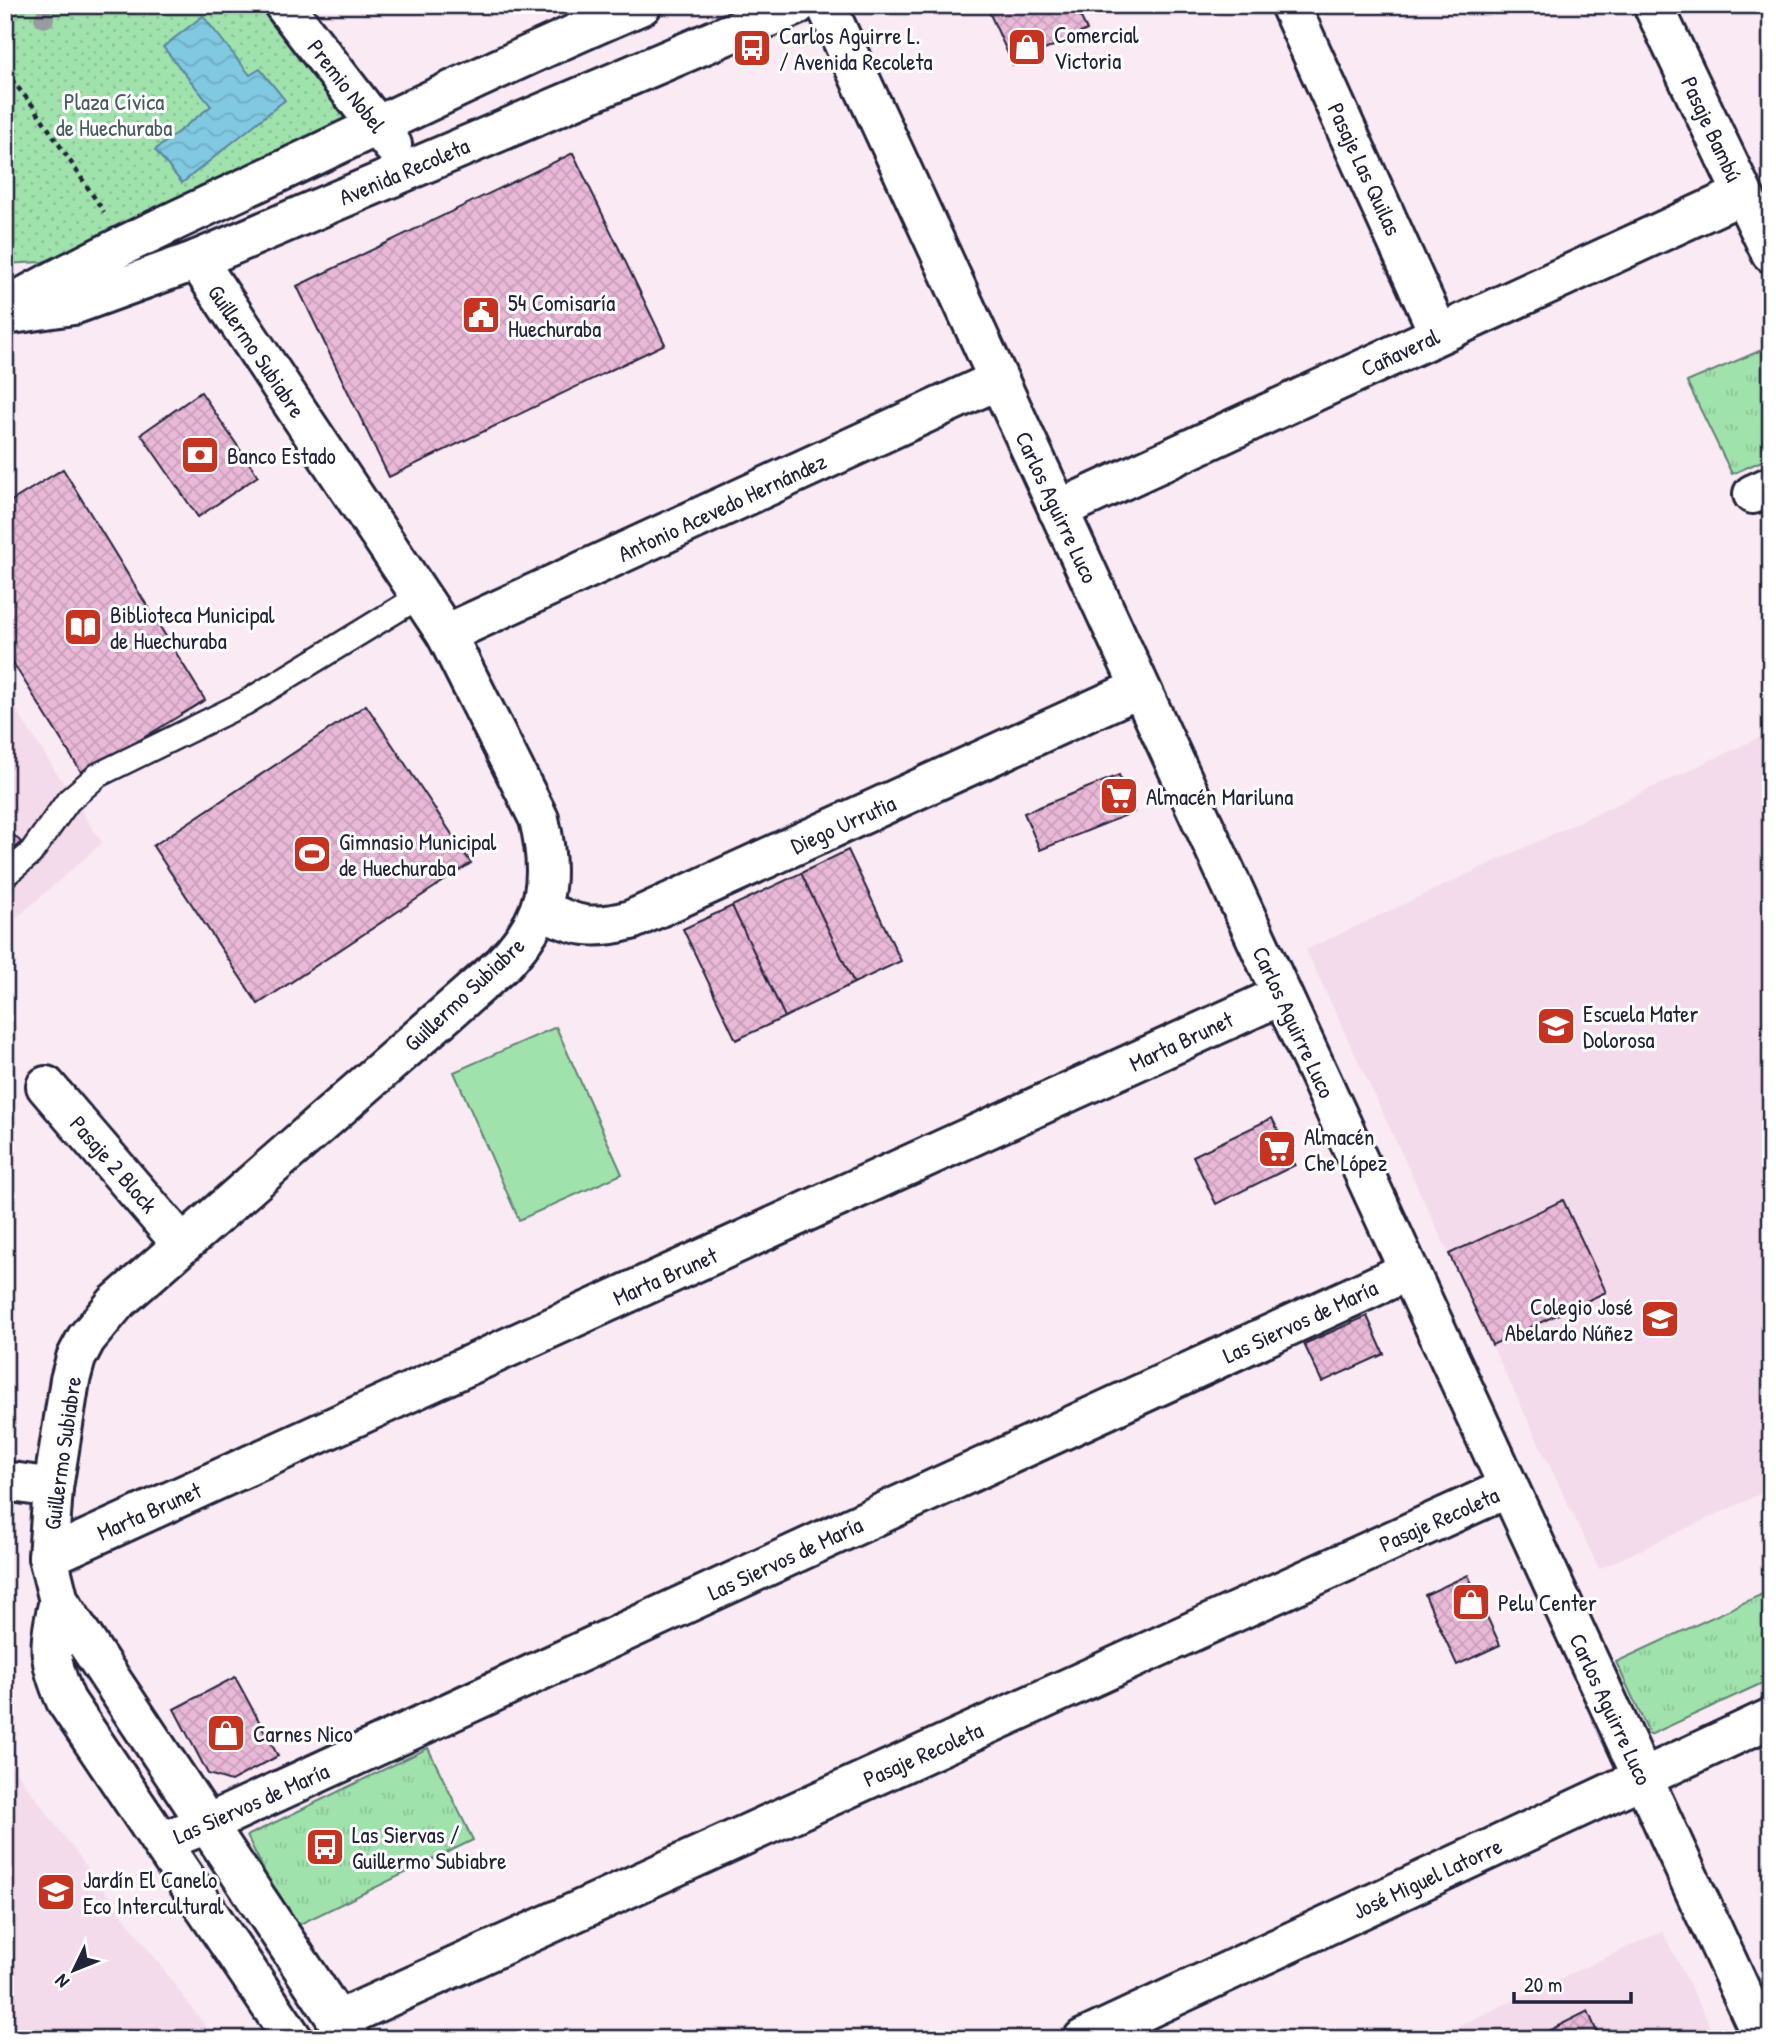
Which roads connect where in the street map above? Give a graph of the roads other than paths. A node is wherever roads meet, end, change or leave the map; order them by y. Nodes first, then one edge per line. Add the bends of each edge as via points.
1 (284, 5) edge
2 (642, 5) edge
3 (797, 5) edge
4 (825, 5) edge
5 (1290, 5) edge
6 (1653, 5) edge
7 (551, 44) junction
8 (566, 103) junction
9 (378, 124) junction
10 (409, 169) junction
11 (1743, 194) junction
12 (1771, 253) edge
13 (197, 260) junction
14 (5, 315) edge
15 (1440, 334) junction
16 (998, 380) junction
17 (1058, 510) junction
18 (420, 596) junction
19 (446, 634) junction
20 (1140, 688) junction
21 (5, 875) edge
22 (541, 909) junction
23 (1282, 995) junction
24 (46, 1086) dead end
25 (181, 1243) junction
26 (1408, 1271) junction
27 (5, 1481) edge
28 (53, 1488) junction
29 (1508, 1488) junction
30 (48, 1557) junction
31 (59, 1601) junction
32 (1771, 1718) edge
33 (1642, 1777) junction
34 (207, 1824) junction
35 (161, 1842) junction
36 (344, 2030) edge
37 (293, 2039) edge
38 (1083, 2039) edge
39 (1763, 2039) edge

1 - 9 street, Premio Nobel
2 - 7 street, Avenida Recoleta
3 - 8 street, Avenida Recoleta
4 - 16 street, Carlos Aguirre Luco
5 - 15 street, Pasaje Las Quilas
6 - 11 street, Pasaje Bambú
7 - 8 street
7 - 9 street, Avenida Recoleta
8 - 10 street, Avenida Recoleta
9 - 10 street, Premio Nobel
9 - 14 street, Avenida Recoleta via 125,244 24,297
10 - 13 street, Avenida Recoleta
11 - 12 street, Pasaje Bambú
11 - 15 street, Cañaveral
13 - 14 street, Avenida Recoleta via 72,305
13 - 18 street, Guillermo Subiabre
15 - 17 street, Cañaveral
16 - 17 street, Carlos Aguirre Luco
16 - 19 street, Antonio Acevedo Hernández
17 - 20 street, Carlos Aguirre Luco
18 - 19 street, Guillermo Subiabre
18 - 21 lane via 245,703 98,775 68,801 30,854
19 - 22 street, Guillermo Subiabre via 539,819 547,869
20 - 22 street, Diego Urrutia via 631,920 585,927
20 - 23 street, Carlos Aguirre Luco
22 - 25 street, Guillermo Subiabre via 521,945 503,964
23 - 26 street, Carlos Aguirre Luco
23 - 30 street, Marta Brunet
24 - 25 street, Pasaje 2 Block
25 - 28 street, Guillermo Subiabre via 116,1303 86,1339 70,1380
26 - 29 street, Carlos Aguirre Luco
26 - 34 street, Las Siervos de María
27 - 28 street
28 - 30 street, Guillermo Subiabre
29 - 33 street, Carlos Aguirre Luco
29 - 36 street, Pasaje Recoleta
30 - 31 street, Guillermo Subiabre
31 - 34 street, Guillermo Subiabre
31 - 35 street, Guillermo Subiabre via 50,1642 51,1663 66,1701
32 - 33 street, José Miguel Latorre
33 - 38 street, José Miguel Latorre
33 - 39 street, Carlos Aguirre Luco
34 - 35 street, Las Siervos de María
34 - 36 street, Guillermo Subiabre
35 - 37 street, Guillermo Subiabre

